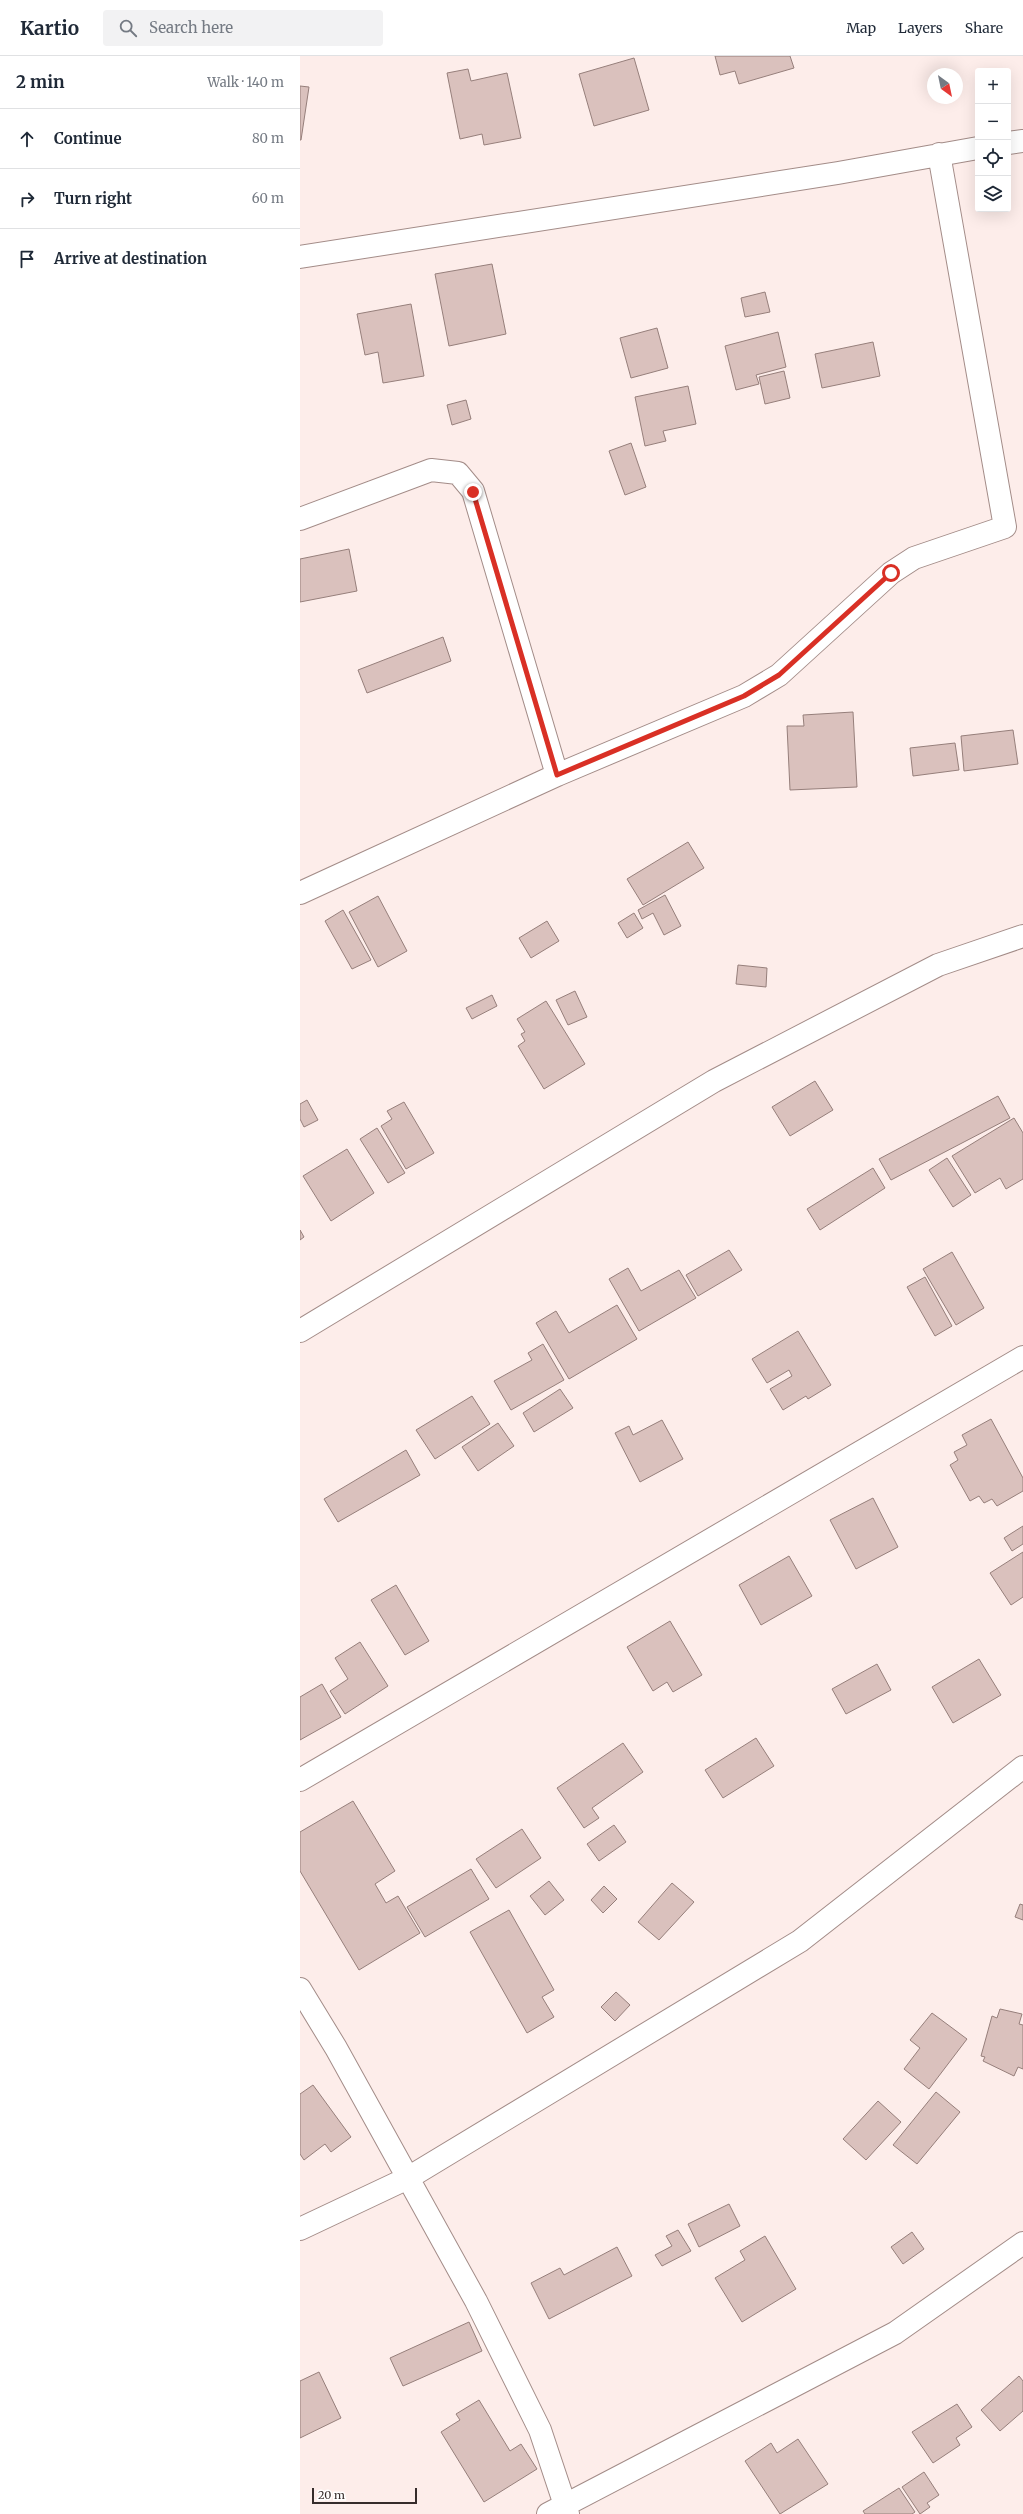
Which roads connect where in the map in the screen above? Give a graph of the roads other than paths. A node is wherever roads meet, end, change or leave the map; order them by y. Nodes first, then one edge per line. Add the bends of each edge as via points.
1 (1023, 141) edge
2 (1011, 143) edge
3 (975, 148) edge
4 (939, 154) junction
5 (300, 257) edge
6 (300, 519) edge
7 (1014, 527) edge
8 (557, 775) junction
9 (300, 893) edge
10 (1023, 936) edge
11 (300, 1331) edge
12 (1023, 1357) edge
13 (1023, 1767) edge
14 (300, 1780) edge
15 (300, 1989) edge
16 (408, 2178) junction
17 (300, 2229) edge
18 (1023, 2243) edge
19 (560, 2511) edge

1 - 2 street
3 - 4 street
4 - 5 street via 838,173
4 - 7 street
6 - 8 street via 431,470 458,473 473,492
7 - 8 street via 914,558 891,573 779,675 744,696
8 - 9 street
10 - 11 street via 938,965 714,1081
12 - 14 street
13 - 16 street via 800,1941
15 - 16 street
16 - 17 street
16 - 19 street via 476,2301 540,2430
18 - 19 street via 895,2333

